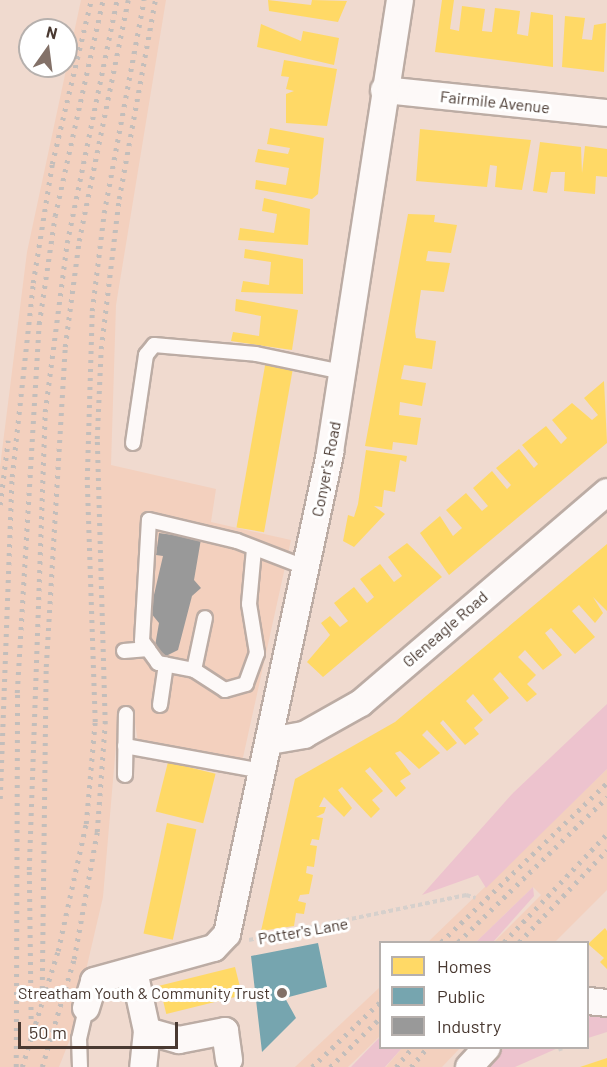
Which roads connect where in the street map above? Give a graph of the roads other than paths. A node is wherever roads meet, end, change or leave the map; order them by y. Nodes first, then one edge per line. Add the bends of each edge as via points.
1 (400, 0) edge
2 (384, 90) junction
3 (607, 113) edge
4 (342, 372) junction
5 (133, 443) dead end
6 (607, 492) edge
7 (254, 549) junction
8 (307, 568) junction
9 (206, 618) dead end
10 (148, 649) junction
11 (124, 651) dead end
12 (166, 664) junction
13 (194, 670) junction
14 (160, 705) dead end
15 (126, 714) dead end
16 (270, 741) junction
17 (125, 746) junction
18 (263, 771) junction
19 (125, 775) dead end
20 (134, 971) junction
21 (589, 1000) edge
22 (607, 1004) edge
23 (87, 1008) joint
24 (147, 1031) junction
25 (485, 1049) edge
26 (229, 1060) dead end
27 (80, 1067) edge
28 (142, 1067) edge
29 (469, 1067) edge

1 - 2 street, Conyer's Road
2 - 3 street, Fairmile Avenue
2 - 4 street, Conyer's Road
4 - 5 lane via 256,354 154,345 146,356
4 - 8 street, Conyer's Road
6 - 16 street, Gleneagle Road via 361,703 304,735
7 - 8 lane
7 - 10 lane via 149,520 142,641
7 - 13 lane via 249,604 257,653 251,676 242,688 225,690
8 - 16 street, Conyer's Road
9 - 13 lane
10 - 11 lane
10 - 12 lane
12 - 13 lane
12 - 14 lane
15 - 17 lane
16 - 18 street, Conyer's Road
17 - 18 lane
17 - 19 lane
18 - 20 street, Conyer's Road via 227,934 214,948
20 - 23 street via 94,981
20 - 24 street
21 - 22 street
23 - 27 lane via 79,1038
24 - 26 street via 179,1040 225,1031
24 - 28 street
25 - 29 street

